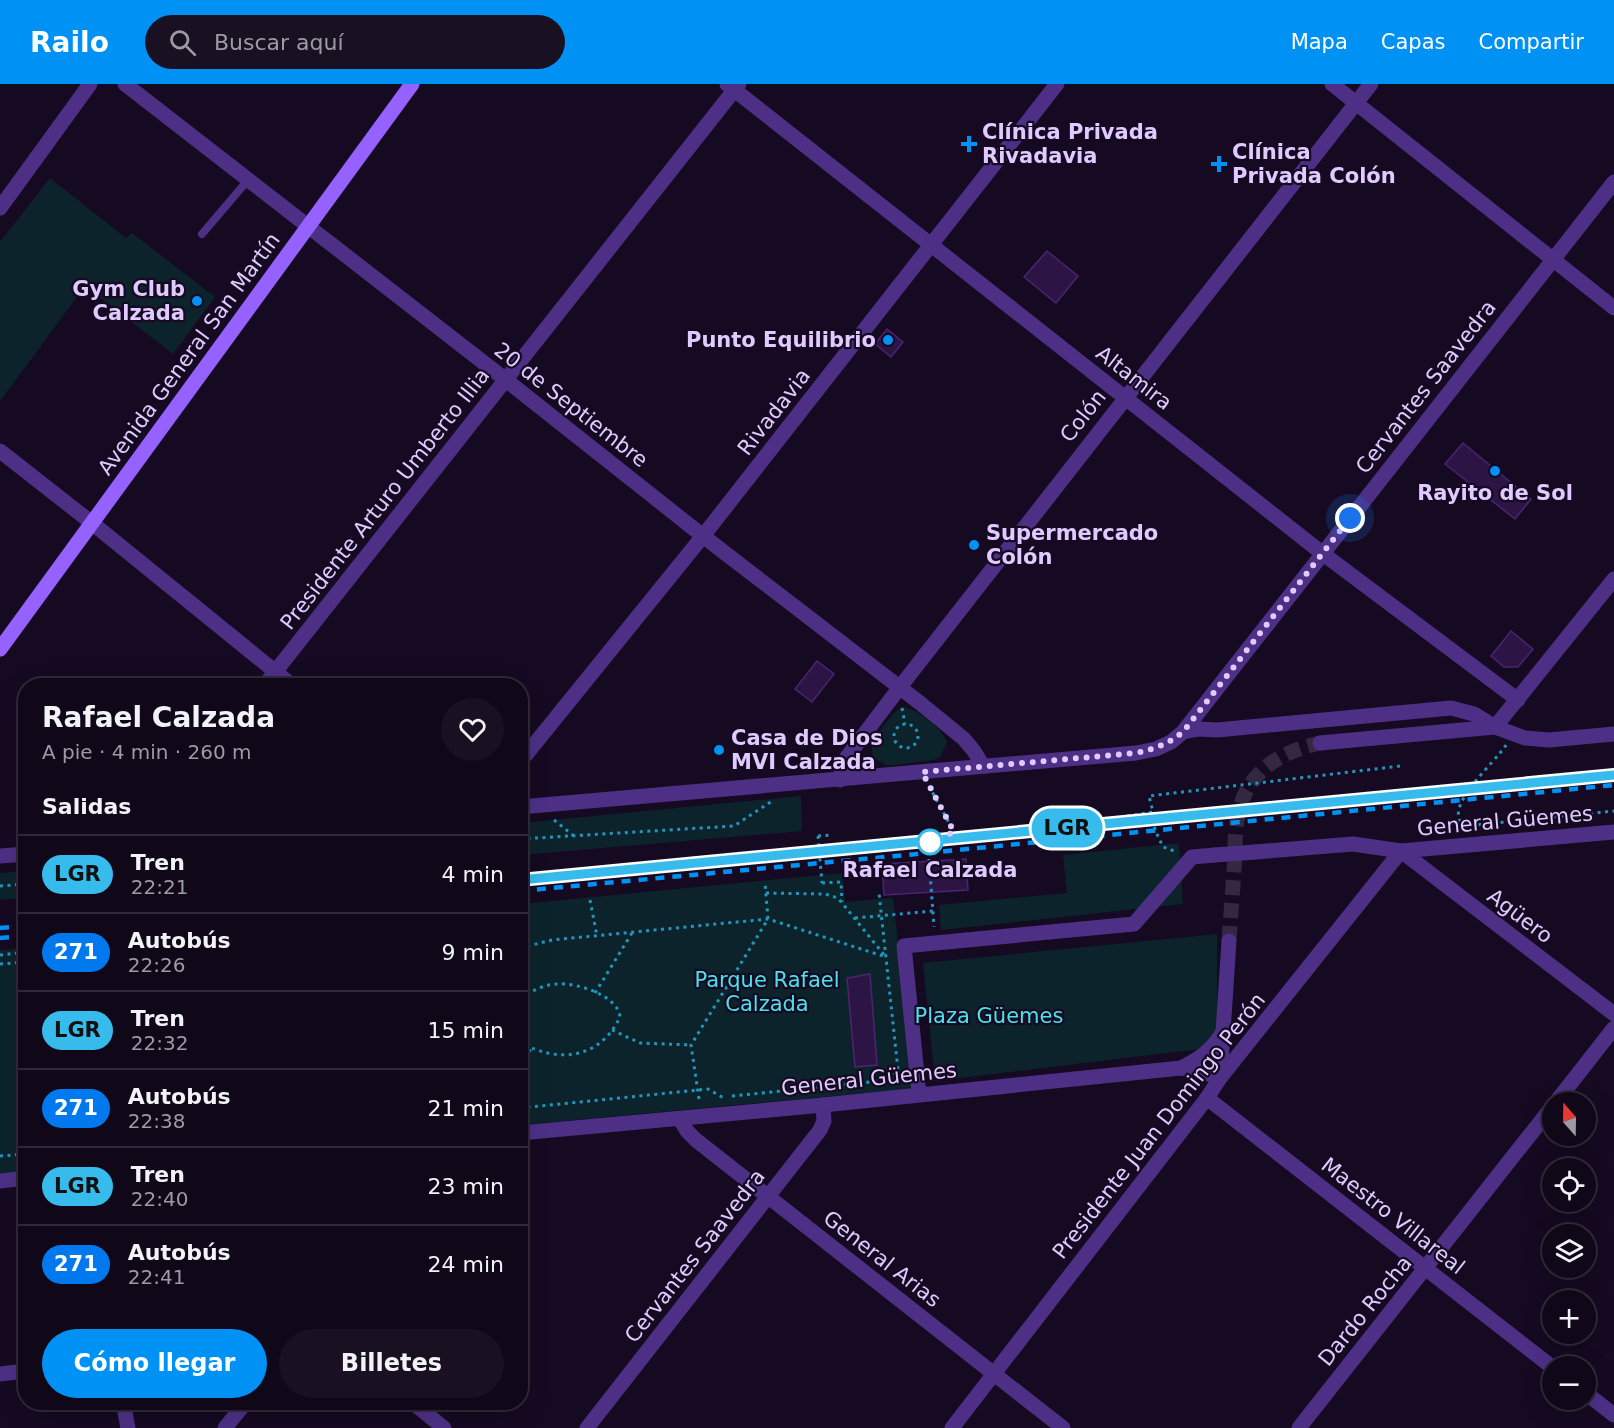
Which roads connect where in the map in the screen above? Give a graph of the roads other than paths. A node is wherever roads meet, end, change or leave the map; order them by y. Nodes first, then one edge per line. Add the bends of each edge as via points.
1 (90, 84) edge
2 (125, 84) edge
3 (412, 84) edge
4 (1057, 84) edge
5 (1332, 84) edge
6 (1371, 84) edge
7 (734, 86) edge
8 (1356, 103) junction
9 (248, 180) junction
10 (1614, 182) edge
11 (0, 208) edge
12 (308, 226) junction
13 (202, 234) dead end
14 (931, 245) junction
15 (1552, 261) junction
16 (1614, 308) edge
17 (506, 380) junction
18 (1124, 397) junction
19 (0, 451) edge
20 (92, 523) junction
21 (703, 536) junction
22 (1322, 553) junction
23 (1614, 579) edge
24 (0, 649) edge
25 (275, 672) junction
26 (270, 678) edge
27 (283, 678) edge
28 (900, 687) junction
29 (1518, 700) junction
30 (1495, 728) junction
31 (1183, 732) junction
32 (1614, 734) edge
33 (1320, 743) tunnel mouth
34 (528, 752) edge
35 (983, 766) junction
36 (840, 780) junction
37 (528, 806) edge
38 (1614, 832) edge
39 (1401, 851) junction
40 (18, 855) edge
41 (0, 856) edge
42 (1229, 941) tunnel mouth
43 (1614, 1014) edge
44 (1614, 1028) edge
45 (1223, 1032) junction
46 (1181, 1068) junction
47 (1220, 1078) junction
48 (1564, 1092) edge
49 (919, 1094) junction
50 (1207, 1098) junction
51 (823, 1105) junction
52 (680, 1119) junction
53 (1542, 1120) edge
54 (528, 1132) edge
55 (18, 1179) edge
56 (0, 1181) edge
57 (769, 1197) junction
58 (1426, 1269) junction
59 (1542, 1359) edge
60 (18, 1372) edge
61 (0, 1374) edge
62 (994, 1374) junction
63 (1596, 1401) edge
64 (125, 1410) edge
65 (240, 1410) edge
66 (422, 1410) edge
67 (1614, 1415) edge
68 (128, 1428) edge
69 (225, 1428) edge
70 (444, 1428) edge
71 (587, 1428) edge
72 (952, 1428) edge
73 (1063, 1428) edge
74 (1299, 1428) edge

1 - 11 street
2 - 9 street, 20 de Septiembre
3 - 12 main road, Avenida General San Martín
4 - 14 street, Rivadavia
5 - 8 street
6 - 8 street, Colón
7 - 14 street, Altamira
7 - 17 street, Presidente Arturo Umberto Illia
8 - 15 street
8 - 18 street, Colón
9 - 12 street, 20 de Septiembre
9 - 13 lane
10 - 15 street, Cervantes Saavedra
12 - 17 street, 20 de Septiembre
12 - 20 main road, Avenida General San Martín
14 - 18 street, Altamira
14 - 21 street, Rivadavia
15 - 16 street
15 - 22 street, Cervantes Saavedra
17 - 21 street, 20 de Septiembre
17 - 25 street, Presidente Arturo Umberto Illia
18 - 22 street, Altamira
18 - 28 street, Colón
19 - 20 street
20 - 24 main road, Avenida General San Martín
20 - 25 street
21 - 28 street, 20 de Septiembre
21 - 34 street, Rivadavia
22 - 29 street, Altamira
22 - 31 street, Cervantes Saavedra
23 - 29 street
25 - 26 street, Presidente Arturo Umberto Illia
25 - 27 street
28 - 35 street, 20 de Septiembre via 964,739
28 - 36 street, Colón via 847,757
29 - 30 street
30 - 31 street via 1474,714 1451,708
30 - 32 street via 1525,738 1550,740
30 - 33 street
31 - 35 street via 1156,749 1136,753
35 - 36 street
36 - 37 street
38 - 39 street, General Güemes
39 - 43 street, Agüero
39 - 47 street, Presidente Juan Domingo Perón
39 - 49 street, General Güemes, bridge via 1353,844 1192,857 1134,924 904,946
40 - 41 street
42 - 45 street
44 - 48 street
45 - 46 street via 1214,1047
45 - 47 street
46 - 47 street, General Güemes
46 - 49 street, General Güemes
47 - 50 street, Presidente Juan Domingo Perón
49 - 51 street, General Güemes
50 - 58 street, Maestro Villareal
50 - 62 street, Presidente Juan Domingo Perón
51 - 52 street, General Güemes
51 - 57 street, Cervantes Saavedra via 820,1130
52 - 54 street, General Güemes
52 - 57 street, General Arias via 696,1140
53 - 58 street, Dardo Rocha
55 - 56 street
57 - 62 street, General Arias
57 - 71 street, Cervantes Saavedra
58 - 59 street, Maestro Villareal
58 - 74 street, Dardo Rocha
60 - 61 street
62 - 72 street, Presidente Juan Domingo Perón
62 - 73 street, General Arias
63 - 67 street
64 - 68 street
65 - 69 street
66 - 70 street

